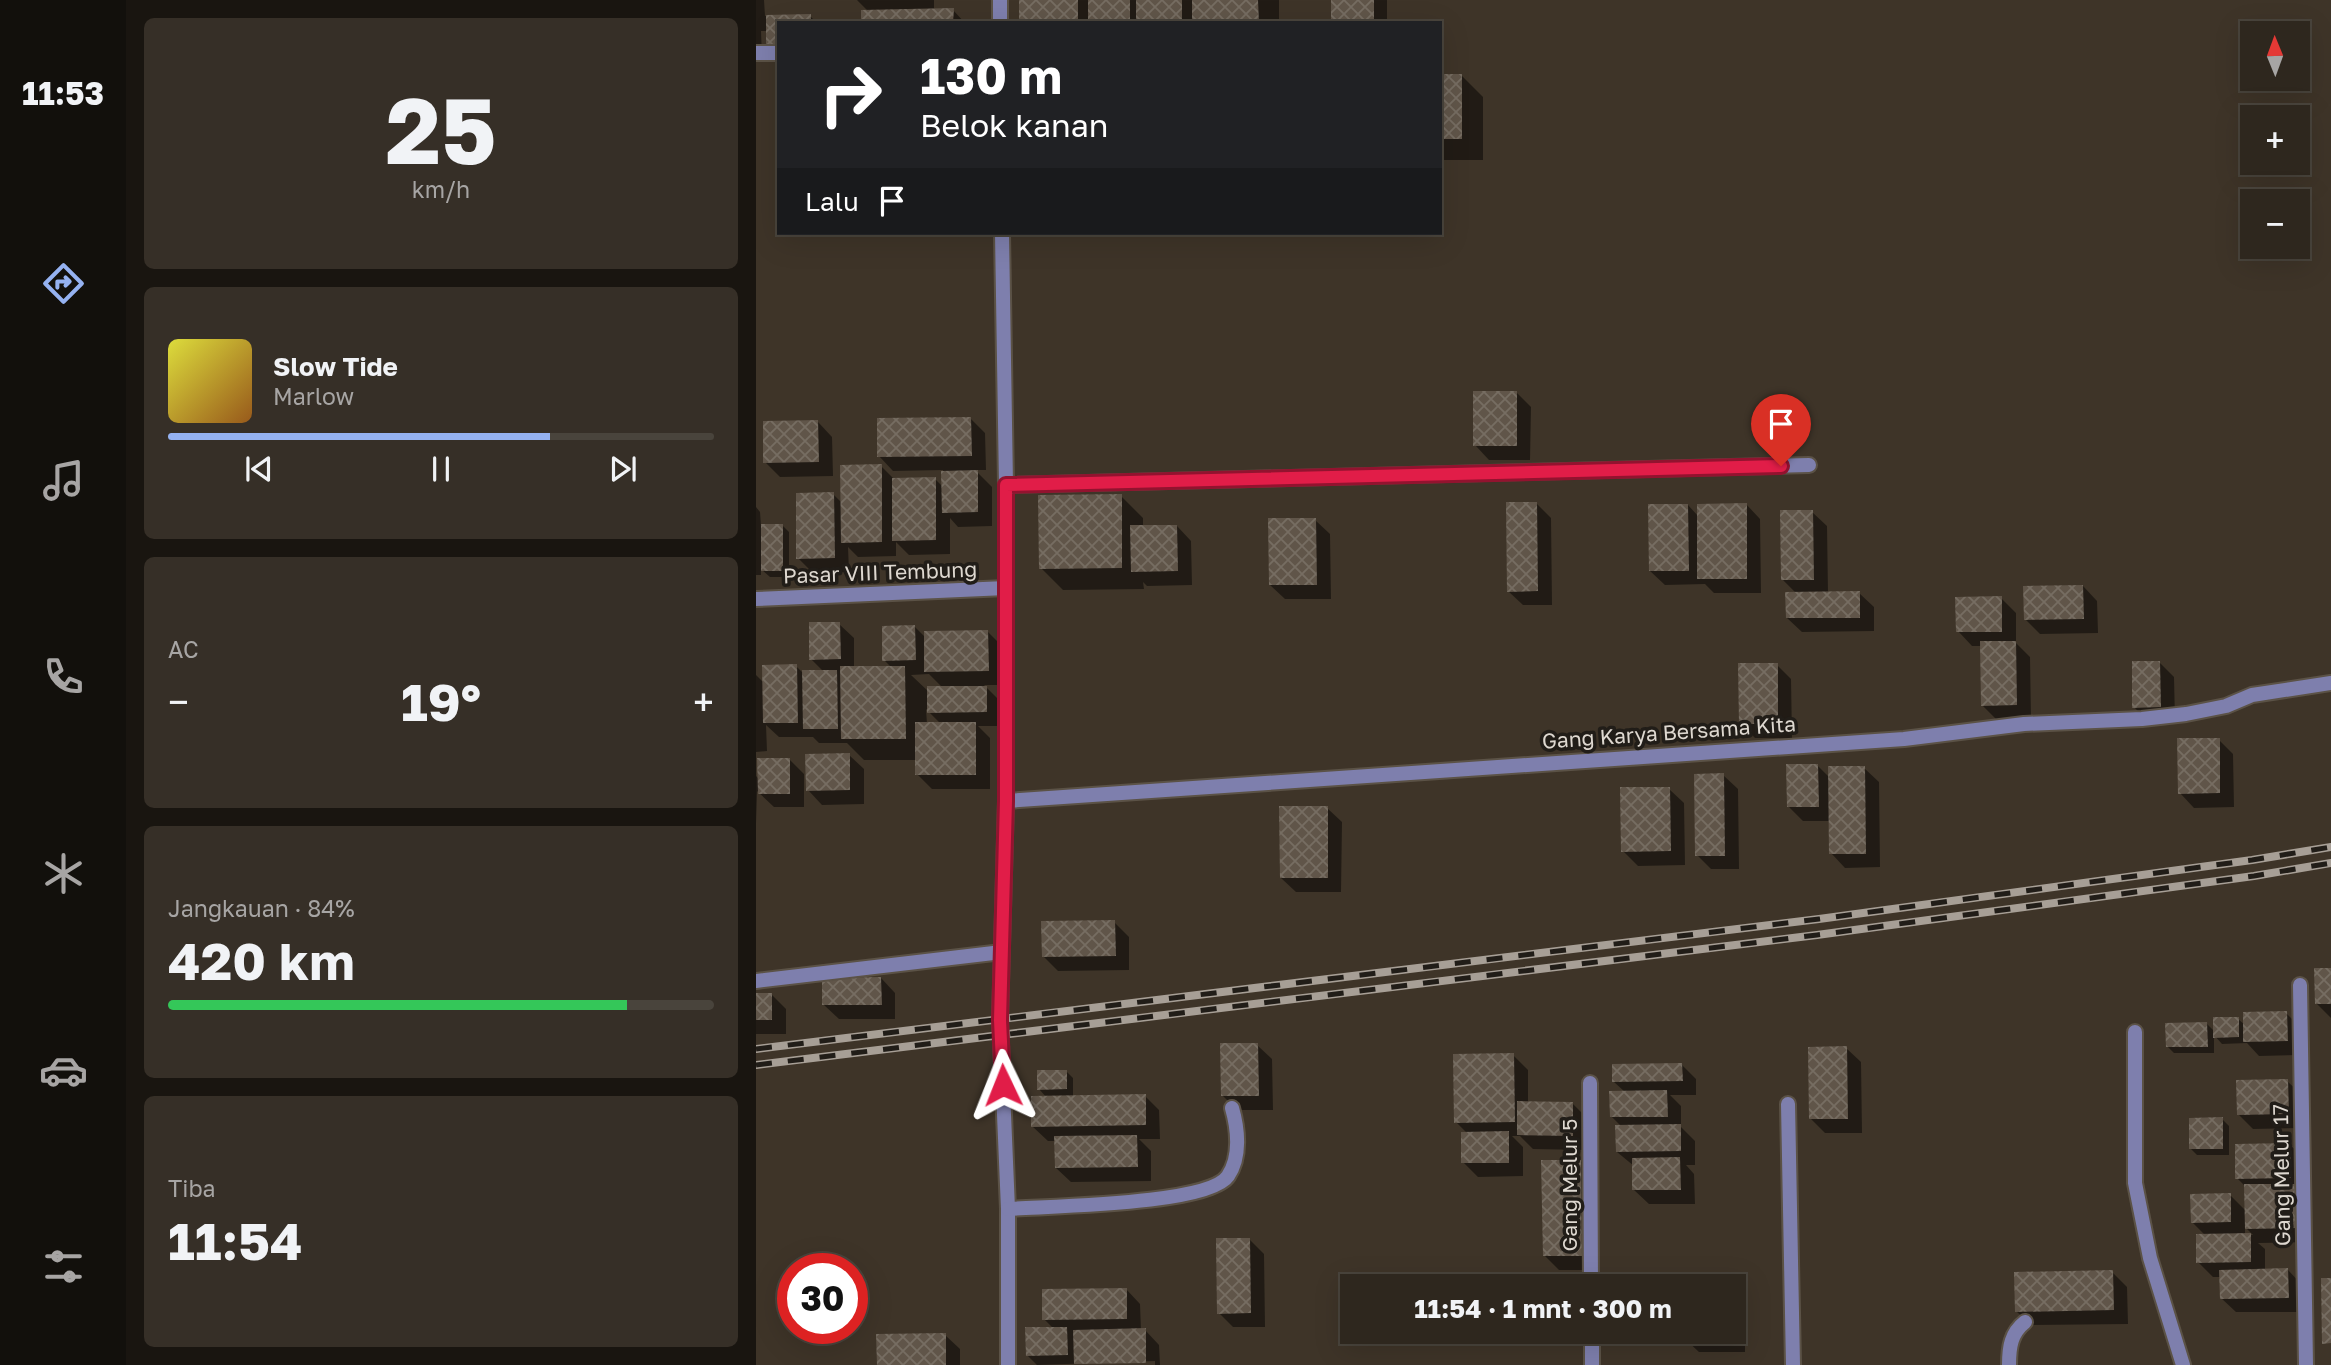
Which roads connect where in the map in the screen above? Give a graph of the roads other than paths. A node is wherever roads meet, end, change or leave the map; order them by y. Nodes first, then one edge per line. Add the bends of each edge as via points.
1 (1000, 0) edge
2 (1000, 21) edge
3 (777, 52) edge
4 (756, 53) edge
5 (1002, 235) edge
6 (1809, 465) dead end
7 (1006, 485) junction
8 (1006, 588) junction
9 (756, 599) edge
10 (2331, 683) edge
11 (1006, 801) junction
12 (1002, 952) junction
13 (756, 981) edge
14 (2300, 985) dead end
15 (2135, 1032) dead end
16 (1590, 1083) dead end
17 (1788, 1104) dead end
18 (1233, 1108) dead end
19 (1008, 1209) junction
20 (1591, 1274) edge
21 (2025, 1322) dead end
22 (1592, 1344) edge
23 (1008, 1365) edge
24 (1592, 1365) edge
25 (1793, 1365) edge
26 (2008, 1365) edge
27 (2183, 1365) edge
28 (2306, 1365) edge

1 - 2 street
3 - 4 street
5 - 7 street
6 - 7 street
7 - 8 street
8 - 9 street, Pasar VIII Tembung
8 - 11 street
10 - 11 street, Gang Karya Bersama Kita via 2252,695 2226,706 2172,716
11 - 12 street
12 - 13 street
12 - 19 street via 1000,1020
14 - 28 street, Gang Melur 17
15 - 27 street via 2135,1183 2151,1258
16 - 20 street, Gang Melur 5
17 - 25 street
18 - 19 street via 1235,1156 1228,1177 1216,1186 1159,1199
19 - 23 street
21 - 26 street via 2012,1339
22 - 24 street

